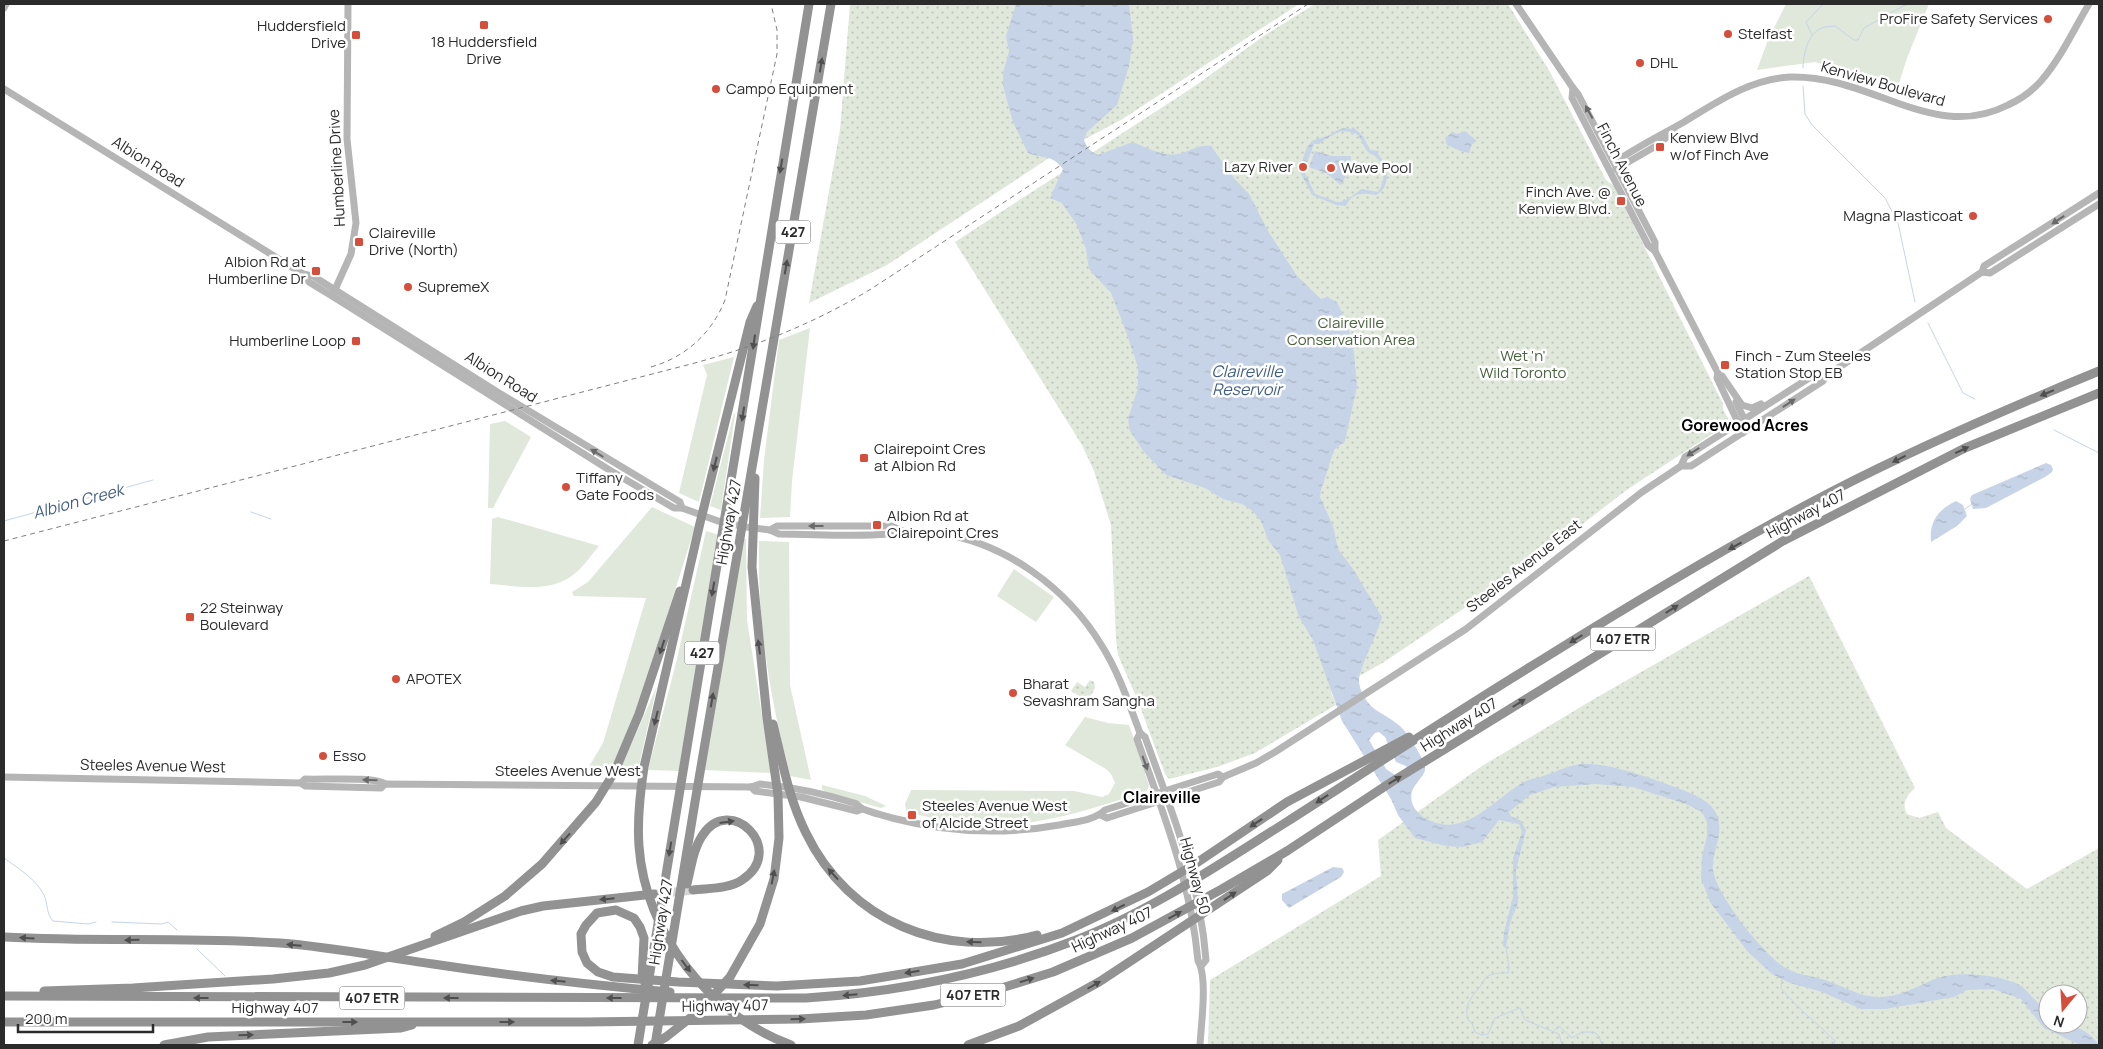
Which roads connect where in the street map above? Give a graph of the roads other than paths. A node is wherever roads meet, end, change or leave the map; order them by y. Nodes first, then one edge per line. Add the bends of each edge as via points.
1 (6, 4) edge
2 (348, 4) edge
3 (809, 4) edge
4 (831, 4) edge
5 (1516, 4) edge
6 (2089, 4) edge
7 (4, 8) edge
8 (1572, 88) junction
9 (4, 89) edge
10 (1617, 165) junction
11 (1611, 172) junction
12 (2099, 193) edge
13 (2099, 204) edge
14 (1655, 251) junction
15 (1982, 272) junction
16 (334, 293) junction
17 (754, 320) junction
18 (2099, 371) edge
19 (1720, 374) junction
20 (1826, 376) junction
21 (2099, 393) edge
22 (1777, 398) junction
23 (1741, 421) junction
24 (1746, 431) junction
25 (1681, 466) junction
26 (750, 505) junction
27 (682, 508) junction
28 (698, 534) junction
29 (1381, 684) joint
30 (765, 695) junction
31 (1140, 733) junction
32 (1361, 768) junction
33 (4, 777) edge
34 (1166, 795) junction
35 (1158, 798) junction
36 (1288, 851) junction
37 (694, 890) tunnel mouth
38 (655, 894) tunnel mouth
39 (676, 920) junction
40 (1074, 927) junction
41 (4, 937) edge
42 (417, 948) junction
43 (647, 965) junction
44 (1201, 966) junction
45 (8, 996) edge
46 (732, 998) junction
47 (4, 1022) edge
48 (423, 1022) junction
49 (638, 1043) edge
50 (654, 1043) edge
51 (164, 1045) edge
52 (789, 1045) edge
53 (968, 1045) edge
54 (1200, 1045) edge

1 - 7 main road
2 - 16 main road, Humberline Drive via 346,138 356,223 351,254
3 -> 17 highway, 427
26 -> 4 highway, 427 via 770,358
5 - 8 main road, Finch Avenue
6 - 10 main road, Kenview Boulevard via 2041,81 2018,100 1991,114 1942,117 1834,80 1788,77 1769,80 1723,98 1685,121 1656,146
10 -> 8 main road, Finch Avenue
8 - 11 main road, Finch Avenue via 1572,98
9 - 16 main road, Albion Road via 303,274 309,282
10 - 11 main road, Kenview Boulevard
10 - 14 main road, Finch Avenue via 1655,242
11 - 14 main road, Finch Avenue via 1648,245
12 -> 15 main road, Steeles Avenue East via 1984,266
13 - 15 main road, Steeles Avenue East via 1990,273
14 - 19 main road, Finch Avenue
15 - 20 main road, Steeles Avenue East
16 - 27 main road, Albion Road via 649,494 674,508
27 -> 16 main road, Albion Road via 680,502
17 -> 28 highway
17 -> 43 highway, Highway 427 / 427 via 751,366 722,541
18 -> 32 highway, Highway 407 / 407 ETR via 1926,445 1798,510 1647,595 1424,733 1403,740
19 - 22 main road via 1744,406 1755,407
19 - 23 main road, Finch Avenue
20 - 22 main road, Steeles Avenue East via 1817,373
24 -> 20 main road, Steeles Avenue East via 1823,382
36 -> 21 highway, Highway 407 / 407 ETR via 1463,738 1809,526 1965,448
22 - 23 main road, Steeles Avenue East
23 - 24 main road, Finch Avenue
23 -> 25 main road, Steeles Avenue East via 1685,457
24 - 25 main road, Steeles Avenue East via 1691,466
25 - 29 main road, Steeles Avenue East via 1642,492 1466,629
30 -> 26 highway via 757,633
39 -> 26 highway, Highway 427 / 427 via 739,547
27 - 31 main road, Albion Road via 732,525 779,534 936,533 983,545 1027,568 1056,590 1086,623 1104,648
28 -> 42 highway via 639,714 615,771 596,802 542,864 505,896
28 -> 52 highway via 644,766 638,803 639,847 651,900 668,938 687,967 703,987 742,1020
29 - 34 main road, Steeles Avenue West via 1266,758 1223,777 1219,782
40 -> 30 highway via 991,943 954,942 913,931 870,909 824,863 806,834 786,778
50 -> 30 highway via 699,1011 718,991 730,977 760,924 774,879 779,838 776,775
31 - 34 main road, Albion Road via 1145,737
31 -> 35 main road, Albion Road via 1136,739
32 -> 40 highway via 1287,802 1148,892
32 -> 46 highway, Highway 407 / 407 ETR via 1147,908 1079,939 1013,963 930,982 806,998
33 - 35 main road, Steeles Avenue West via 301,782 305,779 363,779 380,780 385,784 751,787 755,791 801,797 856,811 862,809 919,824 965,830 1042,828 1081,821 1101,815 1105,810
34 - 35 main road, Steeles Avenue West
34 - 44 main road, Highway 50 via 1197,892 1206,960
35 - 44 main road, Highway 50 via 1179,858
48 -> 36 highway, Highway 407 / 407 ETR via 800,1019 866,1016 934,1005 1053,972 1132,938
53 -> 36 highway via 1019,1026 1099,982 1268,871
39 -> 37 highway via 702,836 712,826 724,821 736,821 756,835 757,861 741,881
38 -> 42 highway via 536,908
39 - 50 highway, Highway 427 / 427
40 -> 43 highway via 962,964 860,981 776,986 606,975 586,963 580,942 586,925 597,913 608,911 616,910 634,918 644,938
46 -> 41 highway via 537,979 343,949 242,942
42 - 45 highway via 329,973 133,988 33,991
43 - 49 highway via 642,979 648,986
44 - 54 main road, Highway 50
46 -> 45 highway, Highway 407 / 407 ETR
47 -> 48 highway, Highway 407 / 407 ETR
51 -> 48 highway via 208,1037 401,1028

